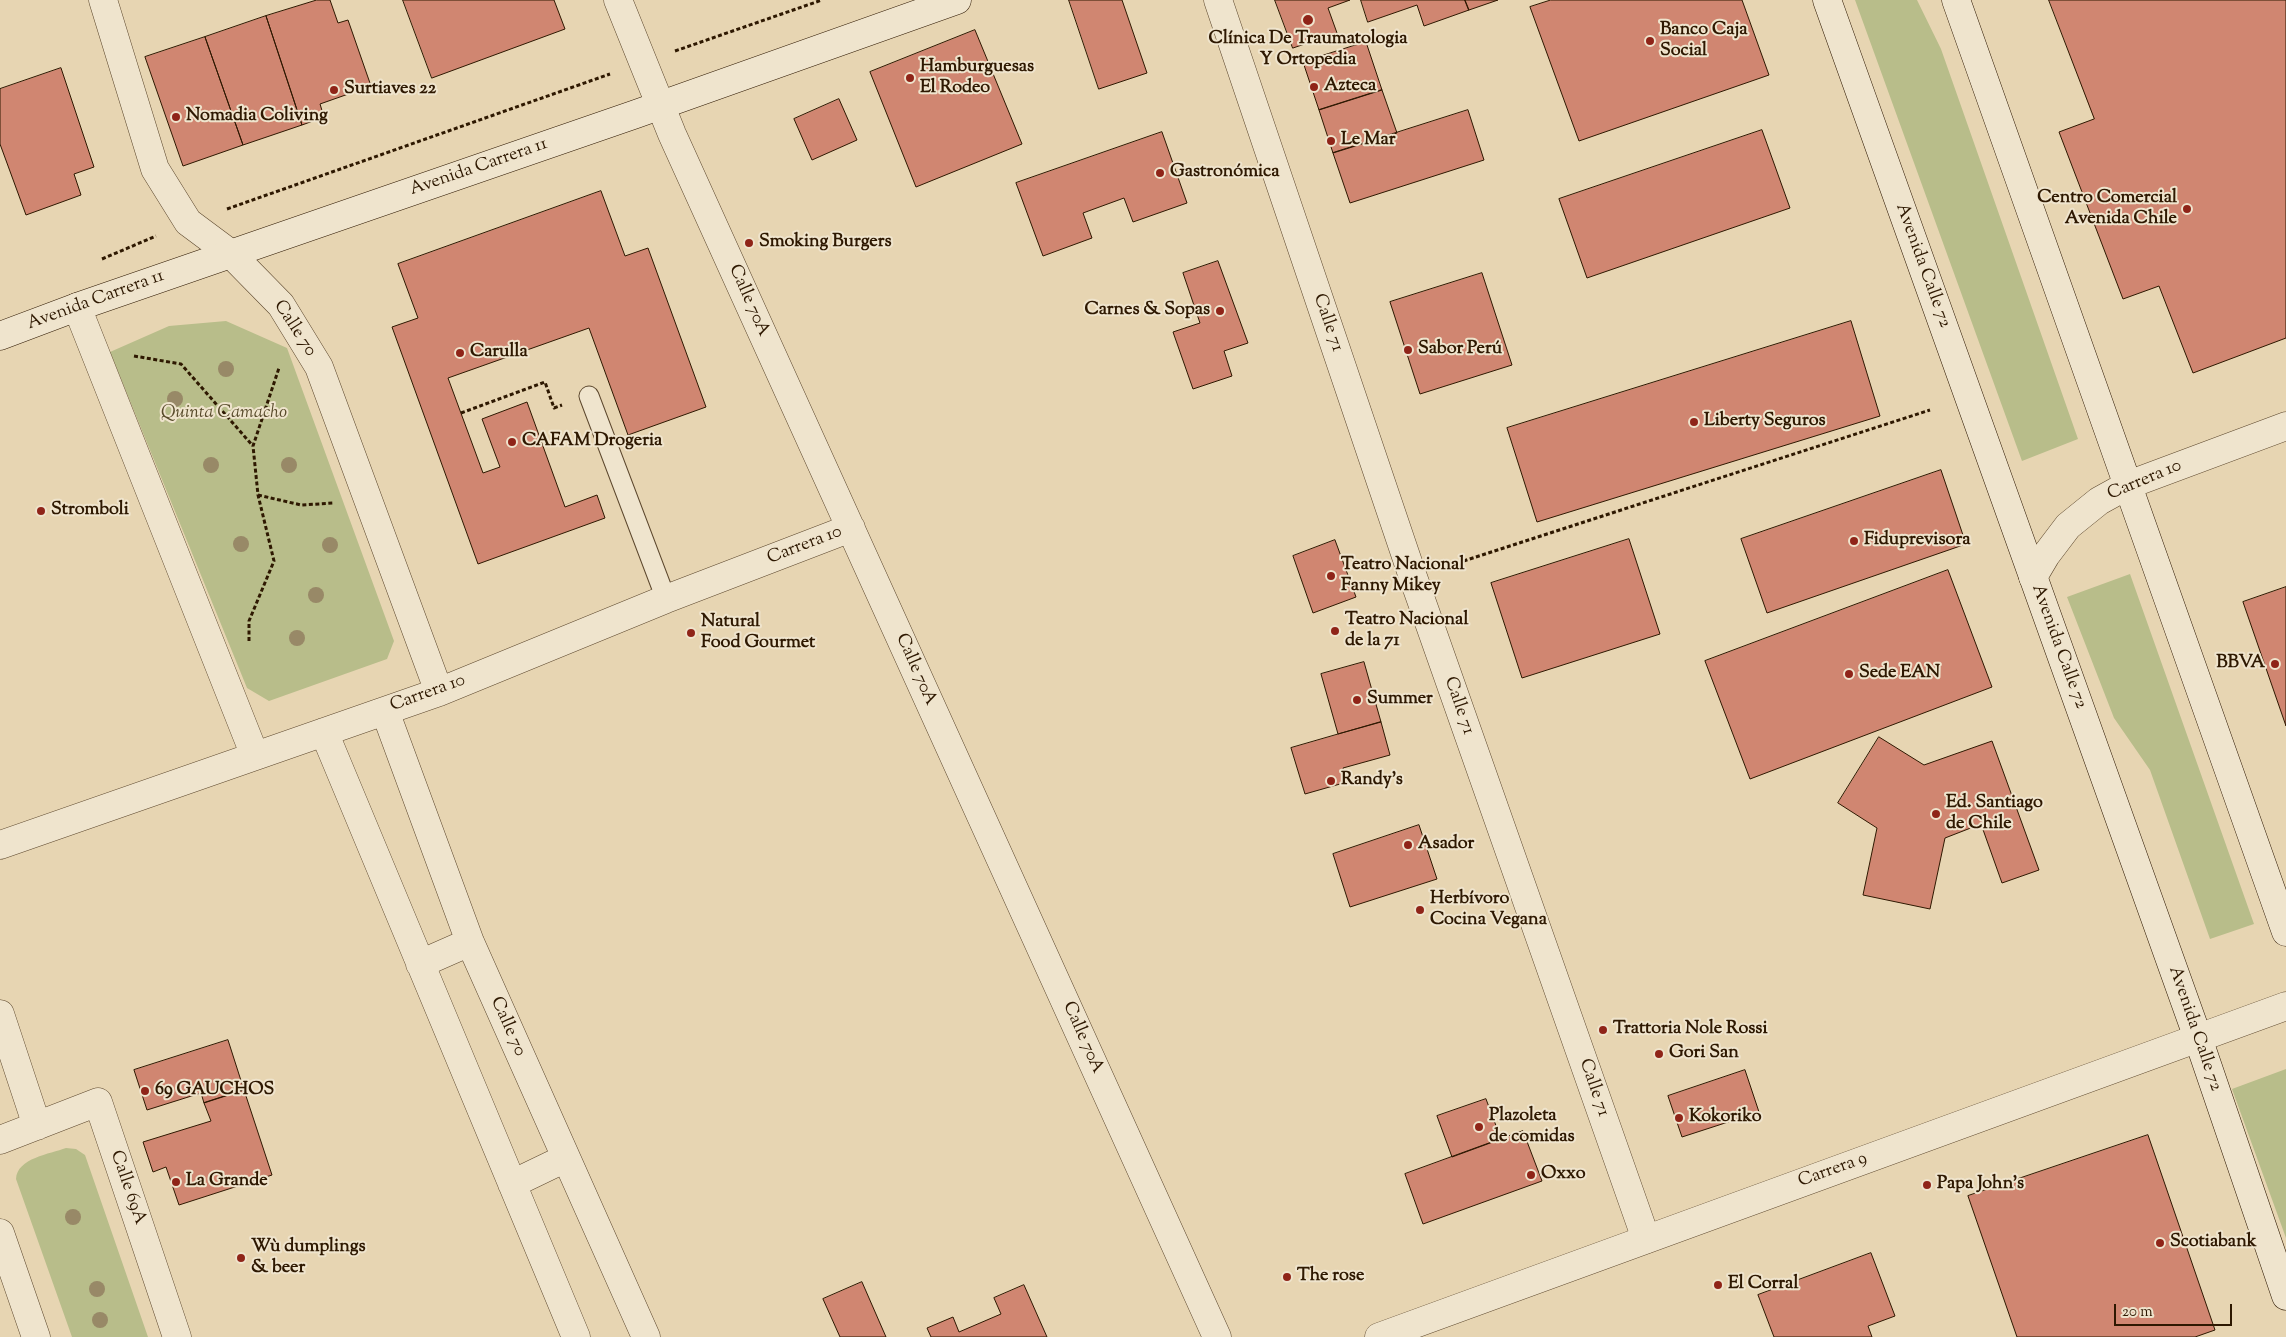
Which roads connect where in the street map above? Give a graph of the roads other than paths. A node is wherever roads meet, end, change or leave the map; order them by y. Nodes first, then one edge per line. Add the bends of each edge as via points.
1 (103, 0) edge
2 (618, 0) edge
3 (958, 0) edge
4 (1218, 0) edge
5 (1827, 0) edge
6 (1956, 0) edge
7 (660, 106) junction
8 (230, 254) junction
9 (77, 307) junction
10 (0, 336) edge
11 (589, 396) road end
12 (2286, 426) edge
13 (2128, 485) junction
14 (851, 528) junction
15 (2033, 578) junction
16 (666, 599) junction
17 (439, 692) junction
18 (385, 711) junction
19 (324, 732) junction
20 (255, 756) junction
21 (0, 845) edge
22 (2286, 932) edge
23 (470, 942) junction
24 (420, 964) junction
25 (2286, 1006) edge
26 (0, 1014) edge
27 (2198, 1038) junction
28 (37, 1126) junction
29 (0, 1140) edge
30 (566, 1158) junction
31 (512, 1184) junction
32 (0, 1233) edge
33 (1646, 1239) junction
34 (2286, 1296) edge
35 (36, 1337) edge
36 (177, 1337) edge
37 (576, 1337) edge
38 (646, 1337) edge
39 (1217, 1337) edge
40 (1379, 1337) edge

1 - 8 street, Calle 70 via 155,169 188,222
2 - 7 street, Calle 70A
3 - 7 street, Avenida Carrera 11
4 - 33 street, Calle 71 via 1413,578
5 - 15 street, Avenida Calle 72
6 - 13 street
7 - 8 street, Avenida Carrera 11
7 - 14 street, Calle 70A
8 - 9 street, Avenida Carrera 11
8 - 17 street, Calle 70 via 282,305 319,367
9 - 10 street, Avenida Carrera 11
9 - 20 street
11 - 16 lane
12 - 13 street, Carrera 10
13 - 15 street, Carrera 10 via 2099,501 2068,526
13 - 22 street
14 - 16 street, Carrera 10
14 - 39 street, Calle 70A
15 - 27 street, Avenida Calle 72
16 - 17 street, Carrera 10
17 - 18 street, Carrera 10
18 - 19 street, Carrera 10
18 - 23 street, Calle 70
19 - 20 street, Carrera 10
19 - 24 street
20 - 21 street, Carrera 10
23 - 24 street
23 - 30 street, Calle 70
24 - 31 street
25 - 27 street, Carrera 9
26 - 28 street
27 - 33 street, Carrera 9
27 - 34 street, Avenida Calle 72
28 - 29 street, Calle 69A
28 - 36 street, Calle 69A via 98,1102
30 - 31 street
30 - 38 street, Calle 70
31 - 37 street
32 - 35 street
33 - 40 street, Carrera 9

